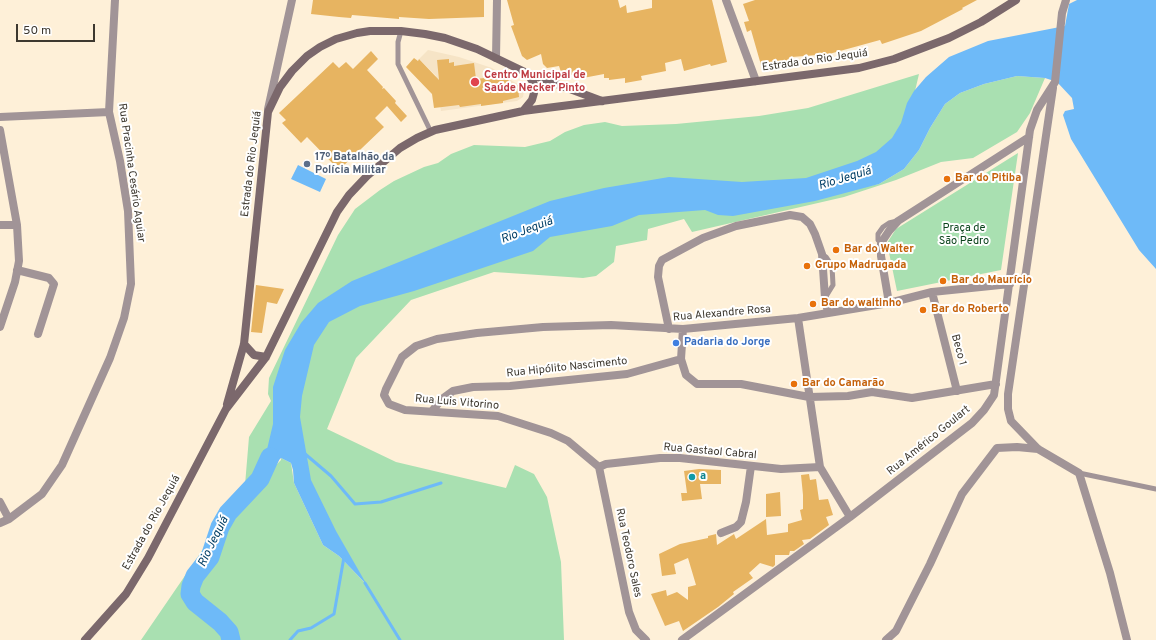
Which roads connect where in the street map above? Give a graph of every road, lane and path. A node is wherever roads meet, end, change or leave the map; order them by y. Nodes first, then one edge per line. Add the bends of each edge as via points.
1 (115, 0) edge
2 (292, 0) edge
3 (497, 0) edge
4 (726, 0) edge
5 (1016, 0) edge
6 (1066, 0) edge
7 (401, 31) junction
8 (496, 58) junction
9 (527, 73) junction
10 (756, 81) junction
11 (1054, 84) junction
12 (604, 102) junction
13 (523, 111) junction
14 (109, 112) junction
15 (268, 112) junction
16 (0, 117) edge
17 (0, 130) edge
18 (431, 132) junction
19 (1029, 137) junction
20 (0, 225) edge
21 (17, 225) junction
22 (17, 270) junction
23 (1010, 284) junction
24 (932, 292) junction
25 (889, 303) junction
26 (828, 313) junction
27 (798, 318) junction
28 (0, 327) edge
29 (669, 329) junction
30 (683, 329) junction
31 (38, 334) dead end
32 (244, 344) junction
33 (266, 357) junction
34 (681, 359) junction
35 (996, 384) junction
36 (386, 388) joint
37 (957, 391) junction
38 (809, 397) junction
39 (226, 408) junction
40 (432, 411) junction
41 (1038, 449) junction
42 (751, 466) junction
43 (599, 467) junction
44 (820, 467) junction
45 (1079, 473) junction
46 (1156, 489) edge
47 (0, 502) edge
48 (850, 517) junction
49 (9, 519) junction
50 (0, 523) edge
51 (721, 533) dead end
52 (85, 640) edge
53 (646, 640) edge
54 (682, 640) edge
55 (886, 640) edge
56 (1127, 640) edge

1 - 14 street, Rua Pracinha Cesário Aguiar
2 - 15 street via 272,83
3 - 8 street
4 - 10 street
5 - 10 main road, Estrada do Rio Jequiá via 949,38 894,59 852,69
6 - 11 street, Rua Américo Goulart via 1062,13
7 - 8 main road, Estrada do Rio Jequiá via 446,38
7 - 15 main road, Estrada do Rio Jequiá via 358,33 320,47 292,71 280,87
7 - 18 lane via 398,64
8 - 9 main road, Estrada do Rio Jequiá
9 - 12 main road, Estrada do Rio Jequiá
9 - 13 main road via 534,84 534,93
10 - 12 main road, Estrada do Rio Jequiá
11 - 19 street, Rua Américo Goulart via 1033,118
11 - 41 street via 1008,394 1011,421
12 - 13 main road, Estrada do Rio Jequiá
13 - 18 main road, Estrada do Rio Jequiá
14 - 16 street
14 - 49 street, Rua Pracinha Cesário Aguiar via 120,161 131,248 131,284 124,318 96,391 62,465 42,494
15 - 32 main road, Estrada do Rio Jequiá
17 - 21 street
18 - 33 main road, Estrada do Rio Jequiá via 388,157 349,195 322,240
19 - 23 street, Rua Américo Goulart
19 - 25 street via 898,221 885,236 881,243 881,256
20 - 21 street
21 - 22 street
22 - 28 street
22 - 31 street via 49,278 54,284
23 - 24 street, Rua Alexandre Rosa
23 - 35 street, Rua Américo Goulart
24 - 25 street, Rua Alexandre Rosa
24 - 37 street, Beco 1
25 - 26 street, Rua Alexandre Rosa
26 - 27 street, Rua Alexandre Rosa
26 - 29 street via 822,254 815,234 805,220 797,215 790,215 736,226 703,238 662,260 658,266 658,277
27 - 30 street, Rua Alexandre Rosa
27 - 38 street
29 - 30 street, Rua Alexandre Rosa
29 - 36 street, Rua Alexandre Rosa via 611,325 543,327 477,332 436,339 416,346 402,357
30 - 34 street
32 - 33 main road via 254,355
32 - 39 main road, Estrada do Rio Jequiá
33 - 39 main road, Estrada do Rio Jequiá
34 - 38 street via 686,375 697,384 742,384
34 - 40 street, Rua Hipólito Nascimento via 627,374 466,388 452,391
35 - 37 street
35 - 48 street, Rua Américo Goulart via 990,402 972,423
36 - 40 street, Rua Luis Vitorino via 384,395 389,404 405,410
37 - 38 street via 912,398 872,392 848,396
38 - 44 street
39 - 52 main road, Estrada do Rio Jequiá via 148,558 126,594
40 - 43 street, Rua Luis Vitorino via 498,416 521,423 568,441
41 - 45 street
41 - 55 street via 997,448 962,494 896,631
42 - 43 street, Rua Gastaol Cabral via 660,458
42 - 44 street, Rua Gastaol Cabral via 781,469
42 - 51 street via 741,522
43 - 53 street, Rua Teodoro Sales via 629,612 636,630
44 - 48 street
45 - 46 lane
45 - 56 street via 1110,573
47 - 49 street
48 - 54 street, Rua Américo Goulart
49 - 50 street, Rua Pracinha Cesário Aguiar

